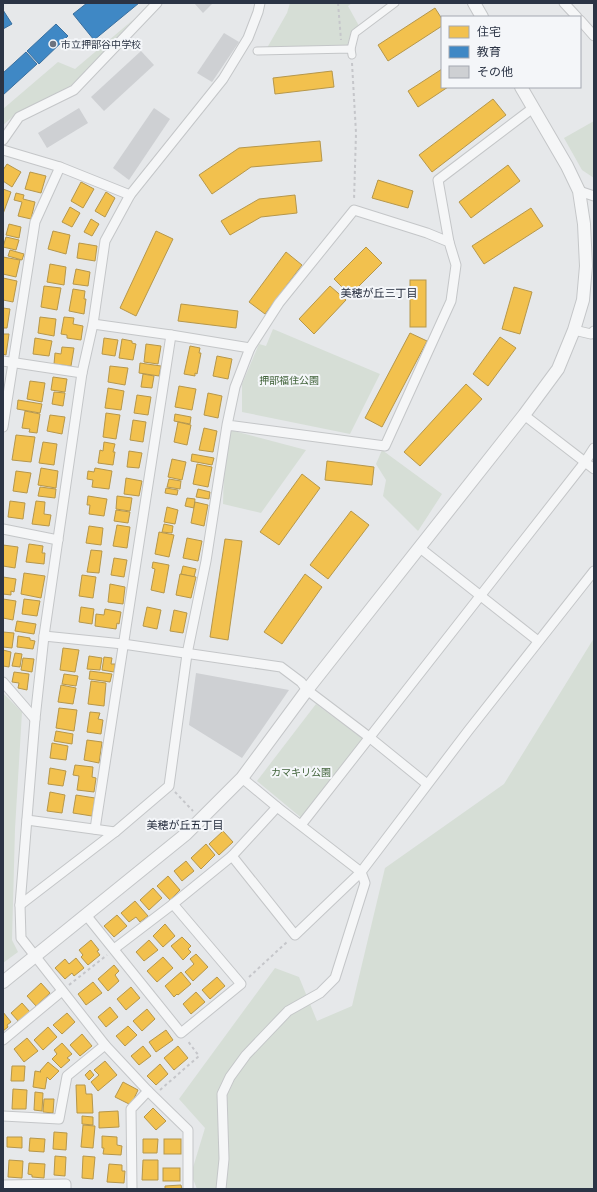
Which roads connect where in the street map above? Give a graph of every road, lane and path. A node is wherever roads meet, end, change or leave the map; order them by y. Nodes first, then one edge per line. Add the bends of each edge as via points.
1 (157, 3) edge
2 (260, 3) edge
3 (338, 3) edge
4 (395, 3) edge
5 (474, 3) edge
6 (564, 3) edge
7 (481, 16) edge
8 (576, 16) edge
9 (581, 21) edge
10 (594, 36) edge
11 (342, 50) junction
12 (257, 51) dead end
13 (351, 52) junction
14 (522, 88) edge
15 (533, 108) junction
16 (3, 140) edge
17 (3, 150) edge
18 (60, 167) junction
19 (579, 191) junction
20 (130, 195) junction
21 (594, 196) edge
22 (354, 210) junction
23 (449, 242) junction
24 (93, 324) junction
25 (574, 330) junction
26 (594, 331) edge
27 (171, 335) junction
28 (250, 348) junction
29 (3, 361) edge
30 (14, 362) junction
31 (82, 373) junction
32 (524, 415) junction
33 (227, 425) junction
34 (3, 427) edge
35 (594, 448) edge
36 (585, 462) junction
37 (594, 468) edge
38 (3, 529) edge
39 (58, 540) junction
40 (420, 548) junction
41 (594, 571) edge
42 (480, 594) junction
43 (44, 636) junction
44 (538, 641) junction
45 (123, 644) junction
46 (187, 654) junction
47 (3, 682) edge
48 (307, 690) junction
49 (35, 719) junction
50 (369, 737) junction
51 (242, 778) junction
52 (427, 784) junction
53 (169, 786) junction
54 (277, 807) junction
55 (195, 813) dead end
56 (27, 820) junction
57 (301, 825) junction
58 (95, 829) junction
59 (115, 832) junction
60 (232, 856) junction
61 (360, 872) junction
62 (173, 904) junction
63 (20, 905) junction
64 (86, 915) junction
65 (295, 935) junction
66 (114, 949) junction
67 (35, 956) junction
68 (3, 982) edge
69 (241, 984) junction
70 (62, 990) junction
71 (181, 1033) junction
72 (3, 1040) edge
73 (105, 1045) junction
74 (151, 1094) junction
75 (3, 1116) edge
76 (3, 1186) edge
77 (66, 1189) edge
78 (132, 1189) edge
79 (188, 1189) edge
80 (221, 1189) edge

1 - 16 street via 74,90 19,117
2 - 20 street via 248,38 223,79
3 - 11 path
4 - 13 street via 355,33
5 - 7 street
6 - 8 street
9 - 10 street
11 - 12 street
11 - 13 street
13 - 22 path via 356,133
14 - 15 street
15 - 19 street
15 - 23 street via 438,180
17 - 18 street
18 - 20 street
18 - 30 street via 35,222
19 - 21 street
19 - 25 street via 586,266 583,300
20 - 24 street via 105,241
22 - 23 street
22 - 28 street via 279,303
23 - 33 street via 456,265 451,301 385,446
24 - 27 street
24 - 31 street
25 - 26 street via 591,334
25 - 32 street via 558,369
27 - 28 street
27 - 45 street
28 - 33 street via 235,387
29 - 30 street
30 - 31 street
30 - 34 street
31 - 39 street
32 - 36 street
32 - 40 street
33 - 46 street via 206,561
35 - 36 street
36 - 37 street
36 - 42 street
38 - 39 street
39 - 43 street
40 - 42 street
40 - 48 street
41 - 44 street
42 - 44 street
42 - 50 street
43 - 45 street
43 - 49 street
44 - 52 street
45 - 46 street
45 - 58 street
46 - 48 street via 281,667 302,682
46 - 53 street
47 - 49 street
48 - 50 street
48 - 51 street
49 - 56 street
50 - 52 street
50 - 57 street
51 - 54 street
51 - 64 street via 186,834
52 - 61 street
53 - 55 path
53 - 59 street
54 - 57 street
54 - 60 street
56 - 58 street
56 - 63 street
57 - 61 street
58 - 59 street
59 - 63 street
60 - 62 street
60 - 65 street
61 - 65 street
61 - 80 street via 365,883 335,978 320,993 288,1010 246,1055 230,1077 222,1094 224,1159
62 - 66 street
62 - 69 street
63 - 67 street via 20,938
64 - 66 street
64 - 67 street
65 - 69 path
66 - 70 path
66 - 71 street
67 - 68 street
67 - 70 street
69 - 71 street
70 - 72 street
70 - 73 street
71 - 74 path via 199,1056
73 - 74 street
73 - 75 street via 67,1076 59,1119
74 - 78 street via 131,1109
74 - 79 street via 188,1130
76 - 77 street via 66,1184

